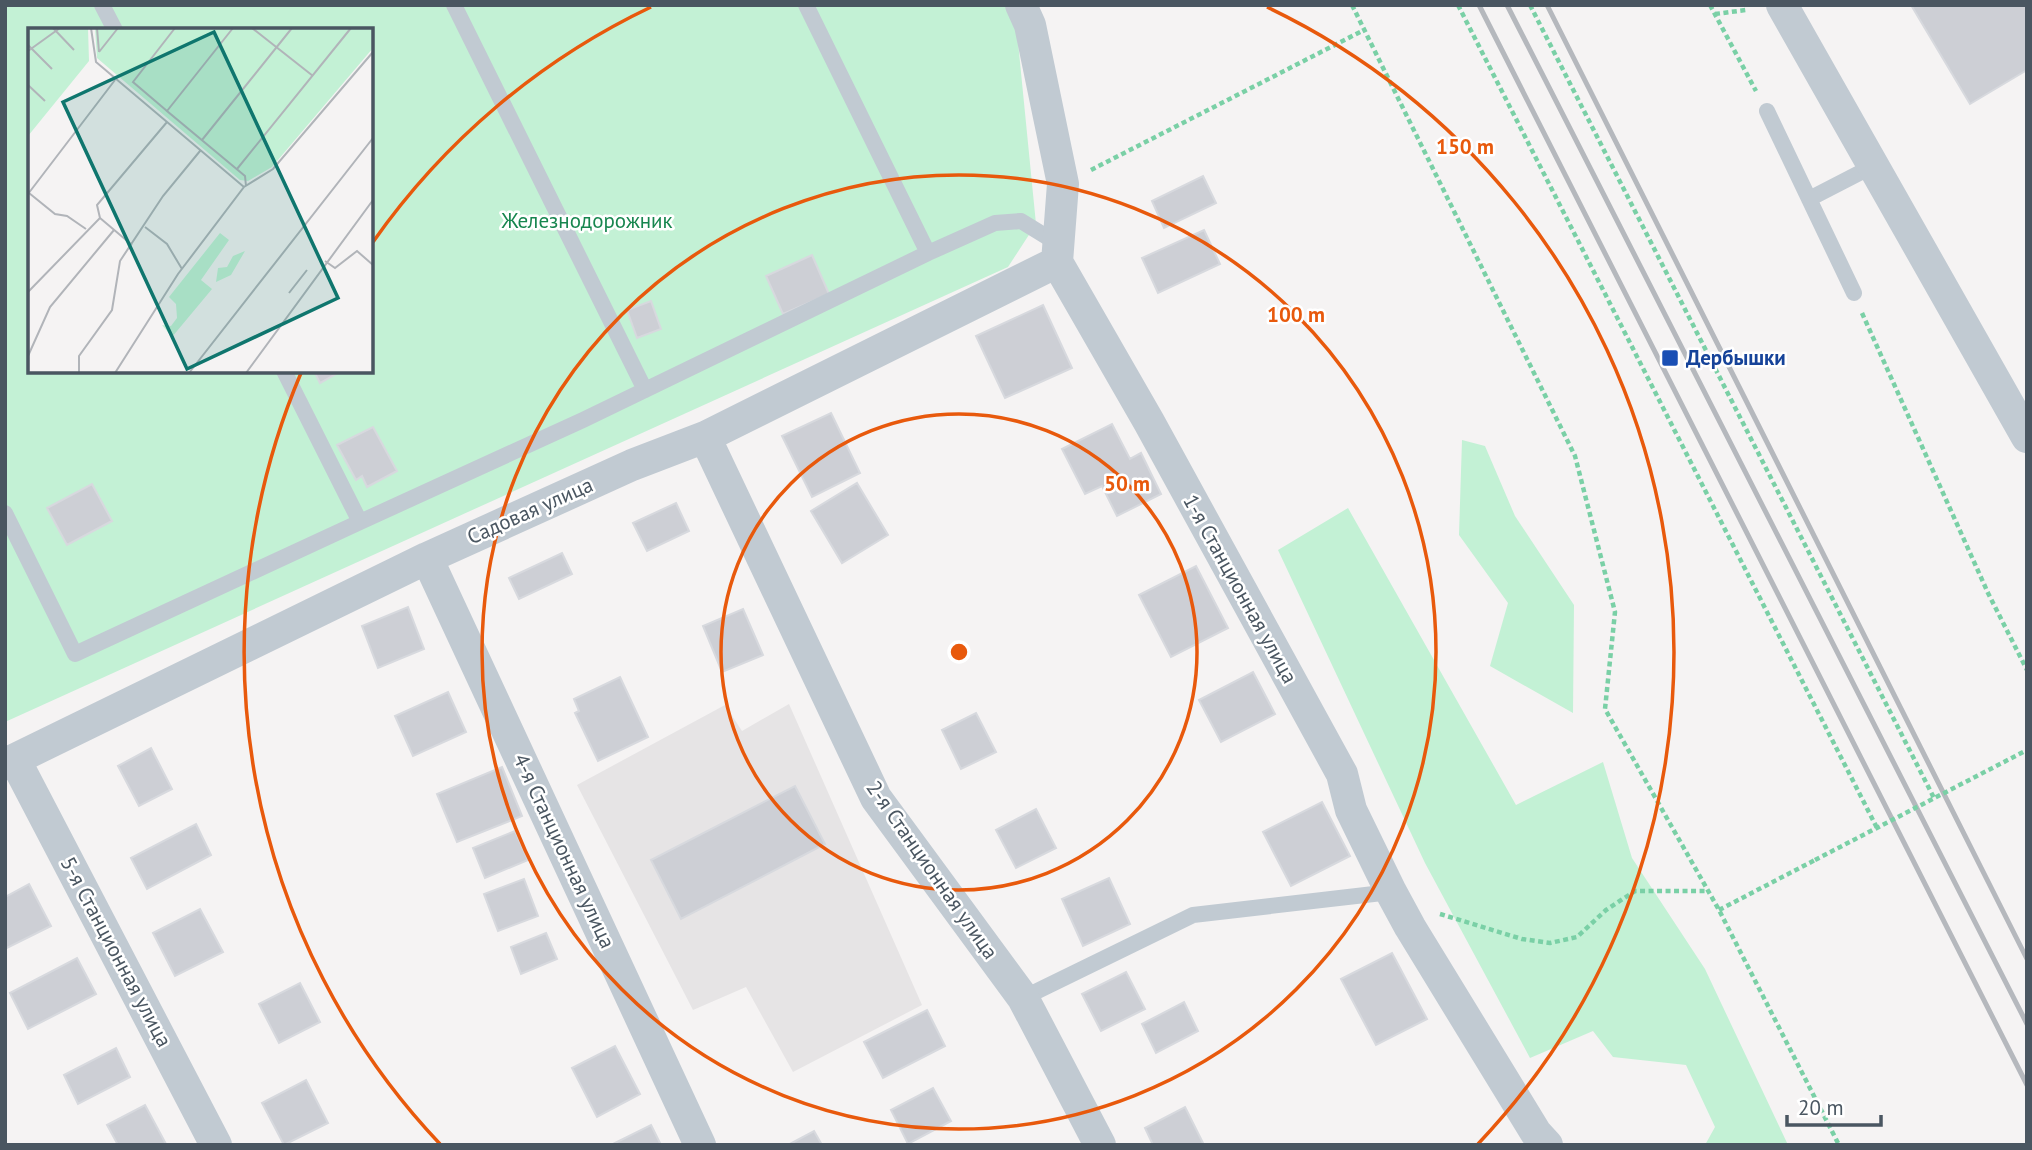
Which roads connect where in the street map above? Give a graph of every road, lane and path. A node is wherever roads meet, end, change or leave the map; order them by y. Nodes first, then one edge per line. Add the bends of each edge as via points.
1 (102, 5) edge
2 (454, 5) edge
3 (806, 5) edge
4 (1021, 5) edge
5 (1352, 5) edge
6 (1458, 5) edge
7 (1530, 5) edge
8 (1710, 5) edge
9 (1782, 5) edge
10 (1746, 10) dead end
11 (1715, 14) junction
12 (114, 28) edge
13 (1364, 30) junction
14 (1767, 111) joint
15 (1873, 166) junction
16 (1063, 184) junction
17 (1809, 199) junction
18 (928, 253) junction
19 (1059, 253) junction
20 (1854, 293) joint
21 (285, 373) edge
22 (645, 390) junction
23 (705, 437) junction
24 (2027, 437) edge
25 (5, 513) edge
26 (360, 522) junction
27 (427, 558) junction
28 (2027, 670) edge
29 (2027, 750) edge
30 (10, 762) edge
31 (1934, 798) junction
32 (1877, 828) junction
33 (1709, 891) junction
34 (1391, 892) junction
35 (1719, 910) junction
36 (1435, 911) dead end
37 (1023, 998) junction
38 (1092, 1142) edge
39 (216, 1145) edge
40 (701, 1145) edge
41 (1547, 1145) edge
42 (1839, 1145) edge

1 - 12 lane
2 - 22 lane
3 - 18 lane
4 - 16 street via 1030,25
5 - 13 path
6 - 32 path
7 - 31 path
8 - 11 path
9 - 15 street
10 - 11 path
11 - 14 path
13 - 16 path
13 - 33 path via 1575,456 1615,612 1605,709
14 - 17 lane
15 - 17 lane
15 - 24 street
16 - 19 street
17 - 20 lane
18 - 19 lane via 995,223 1021,221
18 - 22 lane
19 - 23 street, Садовая улица
19 - 34 street, 1-я Станционная улица via 1342,774 1351,810
20 - 28 path
21 - 26 lane
22 - 26 lane
23 - 27 street, Садовая улица
23 - 37 street, 2-я Станционная улица via 876,799
25 - 26 lane via 75,654
27 - 30 street, Садовая улица
27 - 40 street, 4-я Станционная улица
29 - 31 path, bridge
30 - 39 street, 5-я Станционная улица
31 - 32 path, bridge
32 - 35 path, bridge
33 - 35 path
33 - 36 path via 1635,891 1577,937 1550,943 1522,939
34 - 37 lane via 1193,915
34 - 41 street, 1-я Станционная улица
35 - 42 path
37 - 38 street, 2-я Станционная улица

